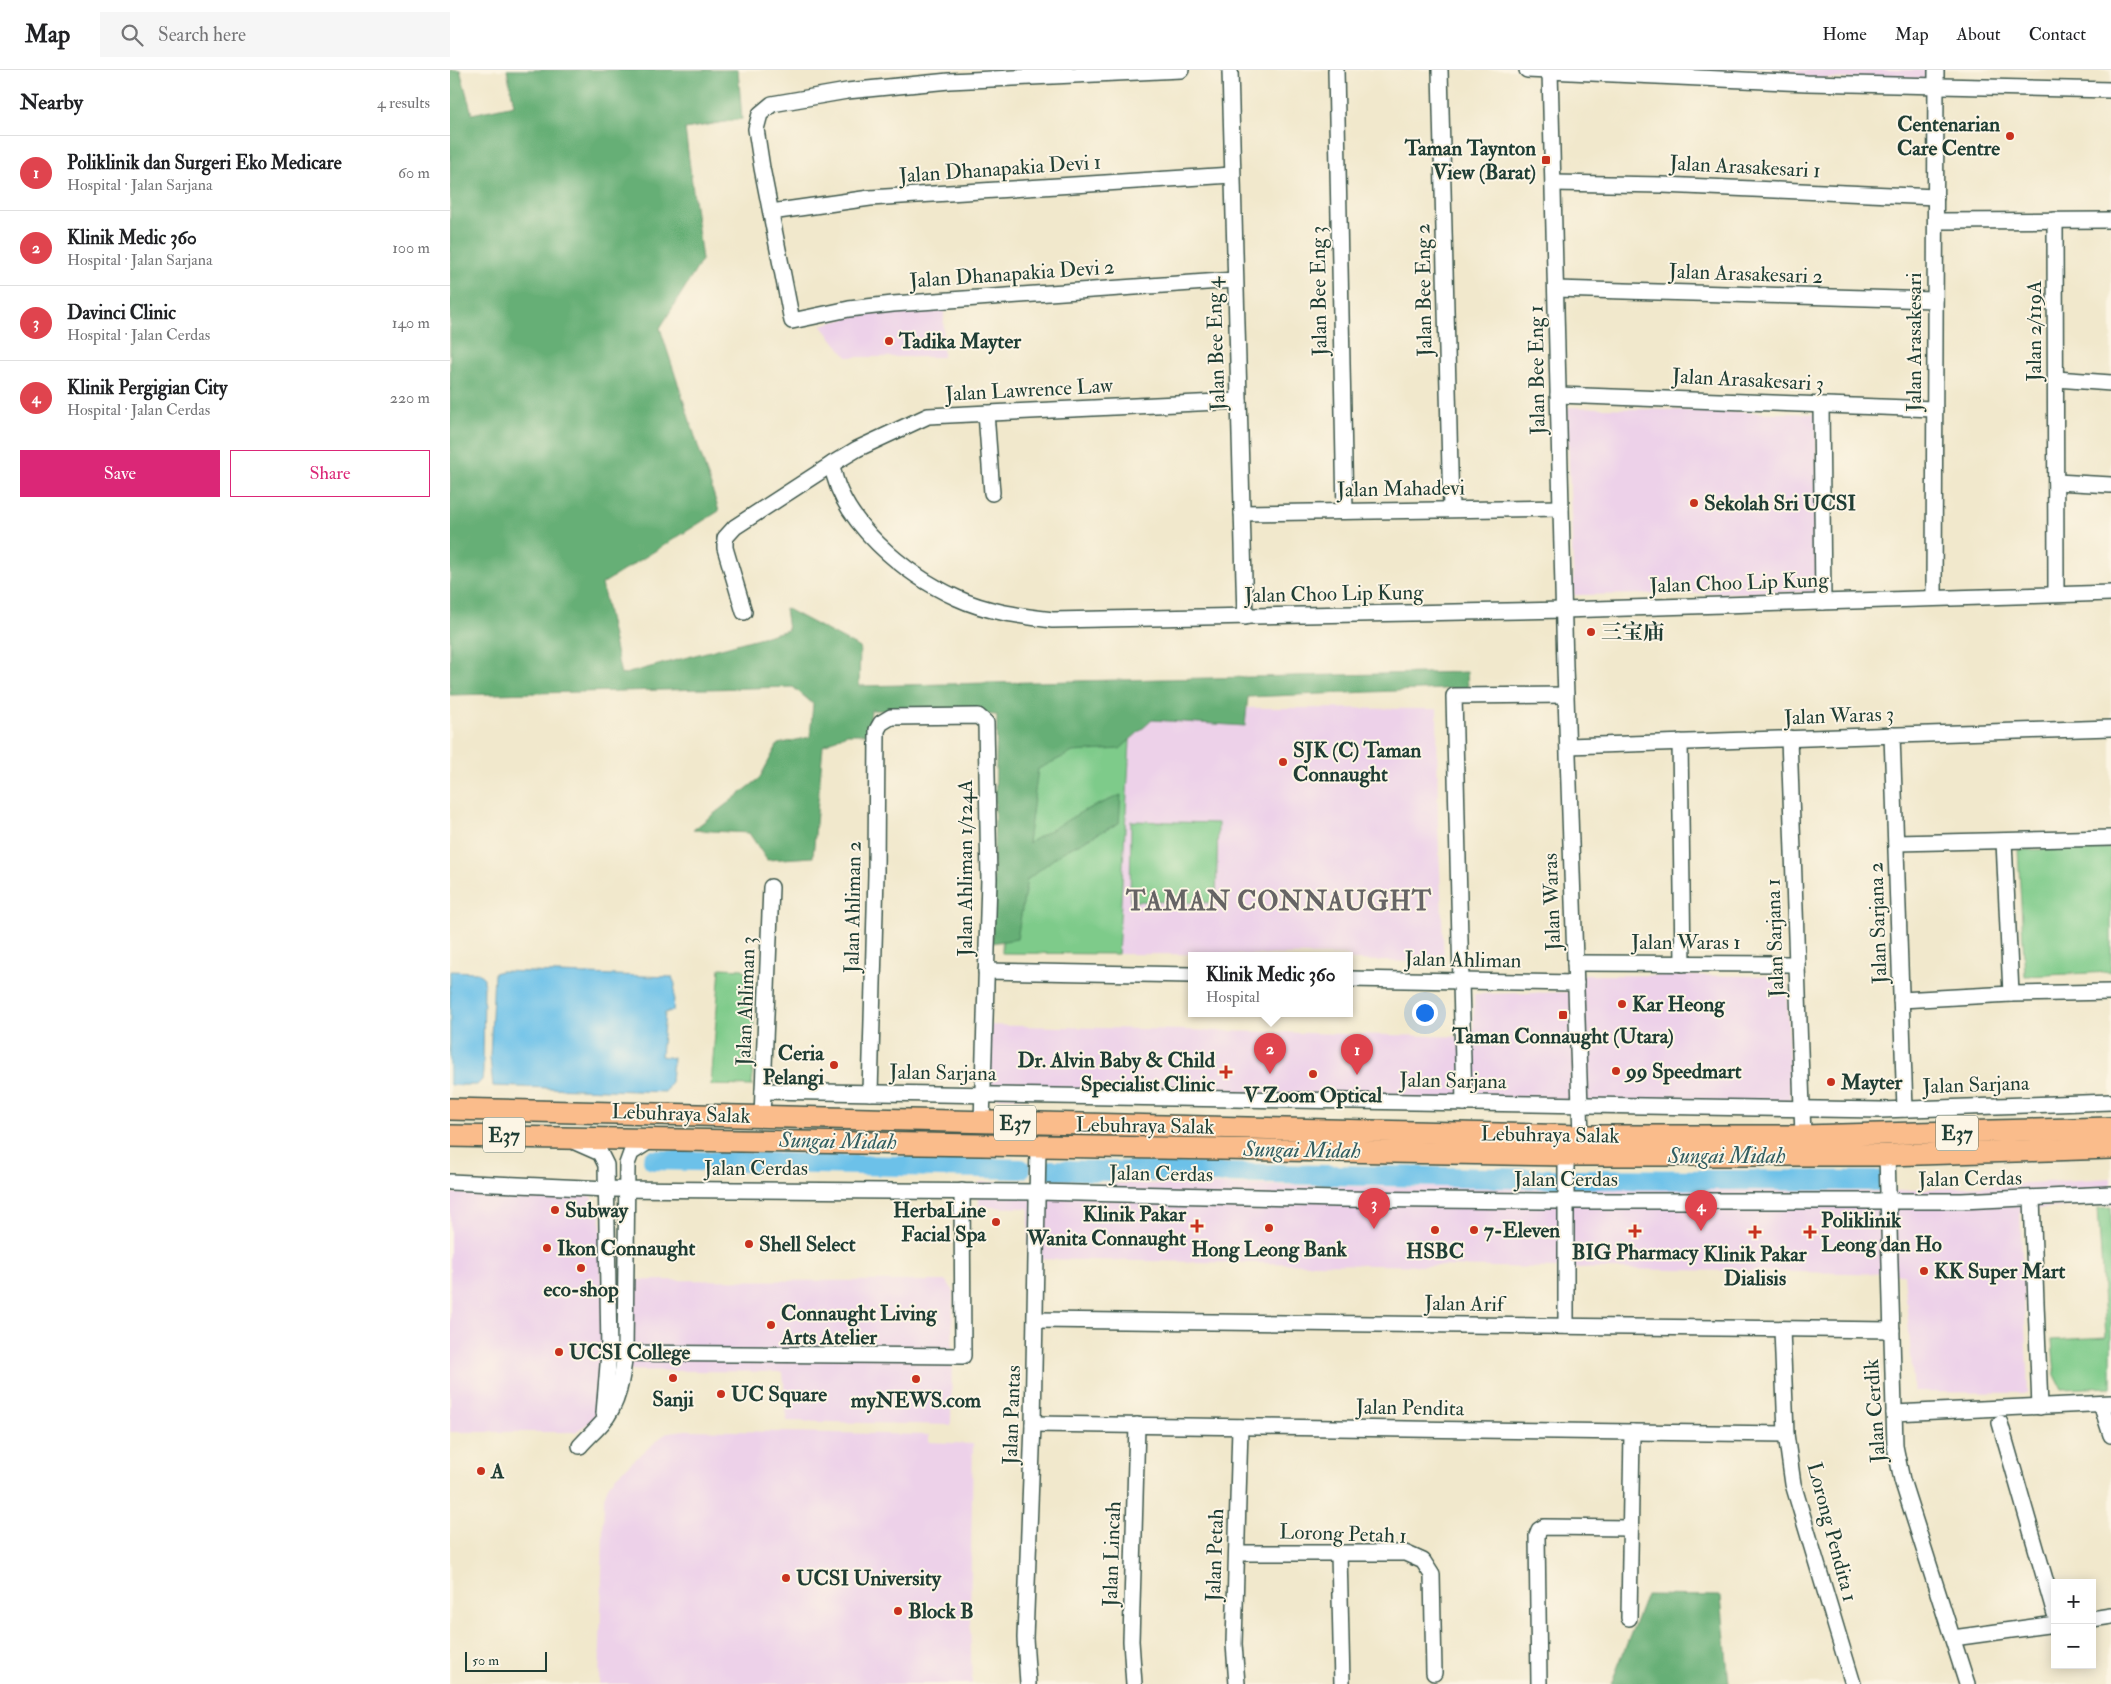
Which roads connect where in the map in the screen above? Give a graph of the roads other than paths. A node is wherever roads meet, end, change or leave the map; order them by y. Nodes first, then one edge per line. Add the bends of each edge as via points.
1 (1181, 70) edge
2 (1230, 70) edge
3 (1336, 70) edge
4 (1440, 70) edge
5 (1527, 70) edge
6 (1936, 70) edge
7 (1550, 71) edge
8 (1060, 73) edge
9 (949, 75) edge
10 (1937, 86) junction
11 (2111, 90) edge
12 (1232, 175) junction
13 (1553, 182) junction
14 (1936, 197) junction
15 (771, 212) junction
16 (2055, 220) junction
17 (2111, 220) edge
18 (1936, 221) junction
19 (1235, 280) junction
20 (1556, 289) junction
21 (1935, 300) junction
22 (2056, 379) junction
23 (2111, 383) edge
24 (1558, 395) junction
25 (1239, 401) junction
26 (1821, 405) junction
27 (1935, 409) junction
28 (986, 413) junction
29 (832, 464) junction
30 (2056, 482) junction
31 (2111, 485) edge
32 (992, 492) dead end
33 (1561, 508) junction
34 (1451, 509) junction
35 (1345, 511) junction
36 (1242, 513) junction
37 (2111, 593) edge
38 (2056, 594) junction
39 (1934, 598) junction
40 (1823, 602) junction
41 (1564, 610) junction
42 (744, 612) dead end
43 (1245, 617) junction
44 (1565, 667) joint
45 (1566, 696) junction
46 (881, 723) joint
47 (2111, 728) edge
48 (1892, 735) junction
49 (1790, 738) junction
50 (1680, 742) junction
51 (1568, 746) junction
52 (2111, 838) edge
53 (2004, 841) junction
54 (1896, 843) junction
55 (771, 887) dead end
56 (1575, 963) junction
57 (1683, 964) junction
58 (1797, 964) junction
59 (986, 971) junction
60 (1188, 975) edge
61 (1353, 979) edge
62 (1461, 981) junction
63 (1576, 983) junction
64 (2111, 992) edge
65 (2011, 994) junction
66 (1902, 1000) junction
67 (763, 1091) junction
68 (870, 1093) junction
69 (984, 1094) junction
70 (2111, 1102) edge
71 (1464, 1103) junction
72 (1580, 1105) junction
73 (1802, 1108) junction
74 (450, 1109) edge
75 (1906, 1109) junction
76 (762, 1117) junction
77 (982, 1122) junction
78 (2111, 1128) edge
79 (450, 1136) edge
80 (558, 1136) junction
81 (1580, 1136) junction
82 (1803, 1136) junction
83 (654, 1138) junction
84 (1038, 1146) junction
85 (2111, 1148) edge
86 (1566, 1155) junction
87 (1887, 1155) junction
88 (450, 1182) edge
89 (608, 1189) junction
90 (626, 1189) junction
91 (962, 1191) junction
92 (1037, 1192) junction
93 (2111, 1194) edge
94 (2032, 1199) junction
95 (1566, 1200) junction
96 (1888, 1202) junction
97 (1036, 1320) junction
98 (1566, 1326) junction
99 (1782, 1329) junction
100 (1892, 1330) junction
101 (609, 1353) junction
102 (625, 1353) junction
103 (2106, 1404) edge
104 (2040, 1407) junction
105 (1894, 1414) junction
106 (603, 1422) junction
107 (2000, 1423) dead end
108 (1033, 1424) junction
109 (1137, 1425) junction
110 (1240, 1427) junction
111 (1632, 1432) junction
112 (1786, 1434) junction
113 (2111, 1436) edge
114 (580, 1446) dead end
115 (1630, 1528) junction
116 (1237, 1553) junction
117 (1339, 1553) junction
118 (2051, 1600) edge
119 (2111, 1616) edge
120 (1629, 1618) dead end
121 (2096, 1618) edge
122 (2051, 1625) edge
123 (1952, 1638) junction
124 (1434, 1673) dead end
125 (1028, 1684) edge
126 (1134, 1684) edge
127 (1237, 1684) edge
128 (1342, 1684) edge
129 (1539, 1684) edge
130 (1853, 1684) edge
131 (1967, 1684) edge

1 - 8 street
2 - 12 street, Jalan Bee Eng 4
3 - 35 street, Jalan Bee Eng 3
4 - 34 street, Jalan Bee Eng 2
5 - 7 street
6 - 10 street, Jalan Arasakesari
7 - 10 street
7 - 13 street, Jalan Bee Eng 1
8 - 9 street
9 - 15 street via 772,104 760,114 756,129
10 - 11 street
10 - 14 street, Jalan Arasakesari
12 - 15 street, Jalan Dhanapakia Devi 1 via 870,198
12 - 19 street, Jalan Bee Eng 4
13 - 14 street, Jalan Arasakesari 1
13 - 20 street, Jalan Bee Eng 1
14 - 18 street, Jalan Arasakesari
15 - 19 street, Jalan Dhanapakia Devi 2 via 792,322 849,309 893,304
16 - 17 street
16 - 18 street
16 - 22 street, Jalan 2/119A
18 - 21 street, Jalan Arasakesari
19 - 25 street, Jalan Bee Eng 4
20 - 21 street, Jalan Arasakesari 2
20 - 24 street, Jalan Bee Eng 1
21 - 27 street, Jalan Arasakesari
22 - 23 street
22 - 30 street, Jalan 2/119A
24 - 26 street, Jalan Arasakesari 3
24 - 33 street, Jalan Bee Eng 1
25 - 28 street, Jalan Lawrence Law
25 - 36 street, Jalan Bee Eng 4
26 - 27 street, Jalan Arasakesari 3
26 - 40 street
27 - 39 street, Jalan Arasakesari
28 - 29 street, Jalan Lawrence Law via 928,416
28 - 32 street
29 - 42 street via 735,527 726,538 725,548
29 - 43 street, Jalan Choo Lip Kung via 840,493 872,539 915,574 958,599 1006,614 1053,620
30 - 31 street
30 - 38 street, Jalan 2/119A
33 - 34 street, Jalan Mahadevi
33 - 41 street, Jalan Bee Eng 1
34 - 35 street, Jalan Mahadevi
35 - 36 street, Jalan Mahadevi
36 - 43 street, Jalan Bee Eng 4
37 - 38 street, Jalan Choo Lip Kung
38 - 39 street, Jalan Choo Lip Kung
39 - 40 street, Jalan Choo Lip Kung
40 - 41 street, Jalan Choo Lip Kung
41 - 43 street, Jalan Choo Lip Kung
41 - 44 street, Jalan Bee Eng 1
44 - 45 street, Jalan Waras
45 - 51 street, Jalan Waras
45 - 62 street via 1454,696
46 - 59 street, Jalan Ahliman 1/124A via 891,717 978,716 986,723 989,879
46 - 68 street, Jalan Ahliman 2 via 877,730
47 - 48 street, Jalan Waras 3
48 - 49 street, Jalan Waras 3
48 - 54 street, Jalan Sarjana 2
49 - 50 street, Jalan Waras 3
49 - 58 street, Jalan Sarjana 1
50 - 51 street, Jalan Waras 3
50 - 57 street
51 - 56 street, Jalan Waras
52 - 53 street
53 - 54 street
53 - 65 street
54 - 66 street, Jalan Sarjana 2
55 - 67 street, Jalan Ahliman 3
56 - 57 street, Jalan Waras 1
56 - 63 street, Jalan Waras
57 - 58 street, Jalan Waras 1
58 - 73 street, Jalan Sarjana 1
59 - 60 street
59 - 69 street, Jalan Ahliman 1/124A
61 - 62 street, Jalan Ahliman
62 - 63 street, Jalan Ahliman
62 - 71 street
63 - 72 street, Jalan Waras
64 - 65 street
65 - 66 street
66 - 75 street, Jalan Sarjana 2
67 - 68 street, Jalan Sarjana
67 - 76 street, Jalan Ahliman 3
68 - 69 street, Jalan Sarjana
69 - 71 street, Jalan Sarjana
69 - 77 street, Jalan Ahliman 1/124A
70 - 75 street, Jalan Sarjana
71 - 72 street, Jalan Sarjana
72 - 73 street, Jalan Sarjana
72 - 81 street, Jalan Waras
73 - 75 street, Jalan Sarjana
73 - 82 street, Jalan Sarjana 1
74 - 76 highway, Lebuhraya Salak / E37
76 - 77 highway, Lebuhraya Salak / E37
77 - 81 highway, Lebuhraya Salak / E37
78 - 82 highway, Lebuhraya Salak / E37
79 - 80 highway, Lebuhraya Salak / E37
80 - 83 highway, Lebuhraya Salak / E37
80 - 89 street via 600,1153 606,1165
81 - 82 highway, Lebuhraya Salak / E37
83 - 84 highway, Lebuhraya Salak / E37
83 - 90 street via 631,1153
84 - 86 highway, Lebuhraya Salak / E37
84 - 92 street, Jalan Pantas
85 - 87 highway, Lebuhraya Salak / E37
86 - 87 highway, Lebuhraya Salak / E37
86 - 95 street
87 - 96 street, Jalan Cerdik
88 - 89 street, Jalan Cerdas
89 - 90 street, Jalan Cerdas
89 - 101 street
90 - 91 street, Jalan Cerdas
90 - 102 street
91 - 92 street, Jalan Cerdas
91 - 102 street via 962,1356
92 - 95 street, Jalan Cerdas via 1327,1199
92 - 97 street, Jalan Pantas
93 - 94 street, Jalan Cerdas
94 - 96 street, Jalan Cerdas
94 - 104 street
95 - 96 street, Jalan Cerdas
95 - 98 street
96 - 100 street, Jalan Cerdik
97 - 98 street, Jalan Arif
97 - 108 street, Jalan Pantas
98 - 99 street, Jalan Arif
99 - 100 street, Jalan Arif
99 - 112 street, Lorong Pendita 1
100 - 105 street, Jalan Cerdik
101 - 102 street
101 - 106 street
102 - 106 street via 621,1383
103 - 104 street
103 - 113 street
104 - 105 street
105 - 123 street, Jalan Cerdik via 1895,1446 1902,1480
106 - 114 street
107 - 118 street
108 - 109 street, Jalan Pendita
108 - 125 street, Jalan Pantas via 1025,1638
109 - 110 street, Jalan Pendita
109 - 126 street, Jalan Lincah via 1131,1641
110 - 111 street, Jalan Pendita
110 - 116 street, Jalan Petah
111 - 112 street, Jalan Pendita
111 - 115 street
112 - 130 street, Lorong Pendita 1 via 1793,1484
115 - 120 street
115 - 129 street via 1544,1527 1539,1530
116 - 117 street, Lorong Petah 1
116 - 127 street, Jalan Petah via 1234,1644
117 - 124 street, Lorong Petah 1 via 1405,1553 1429,1567 1432,1574
117 - 128 street
119 - 121 street
122 - 123 street
123 - 131 street, Jalan Cerdik

